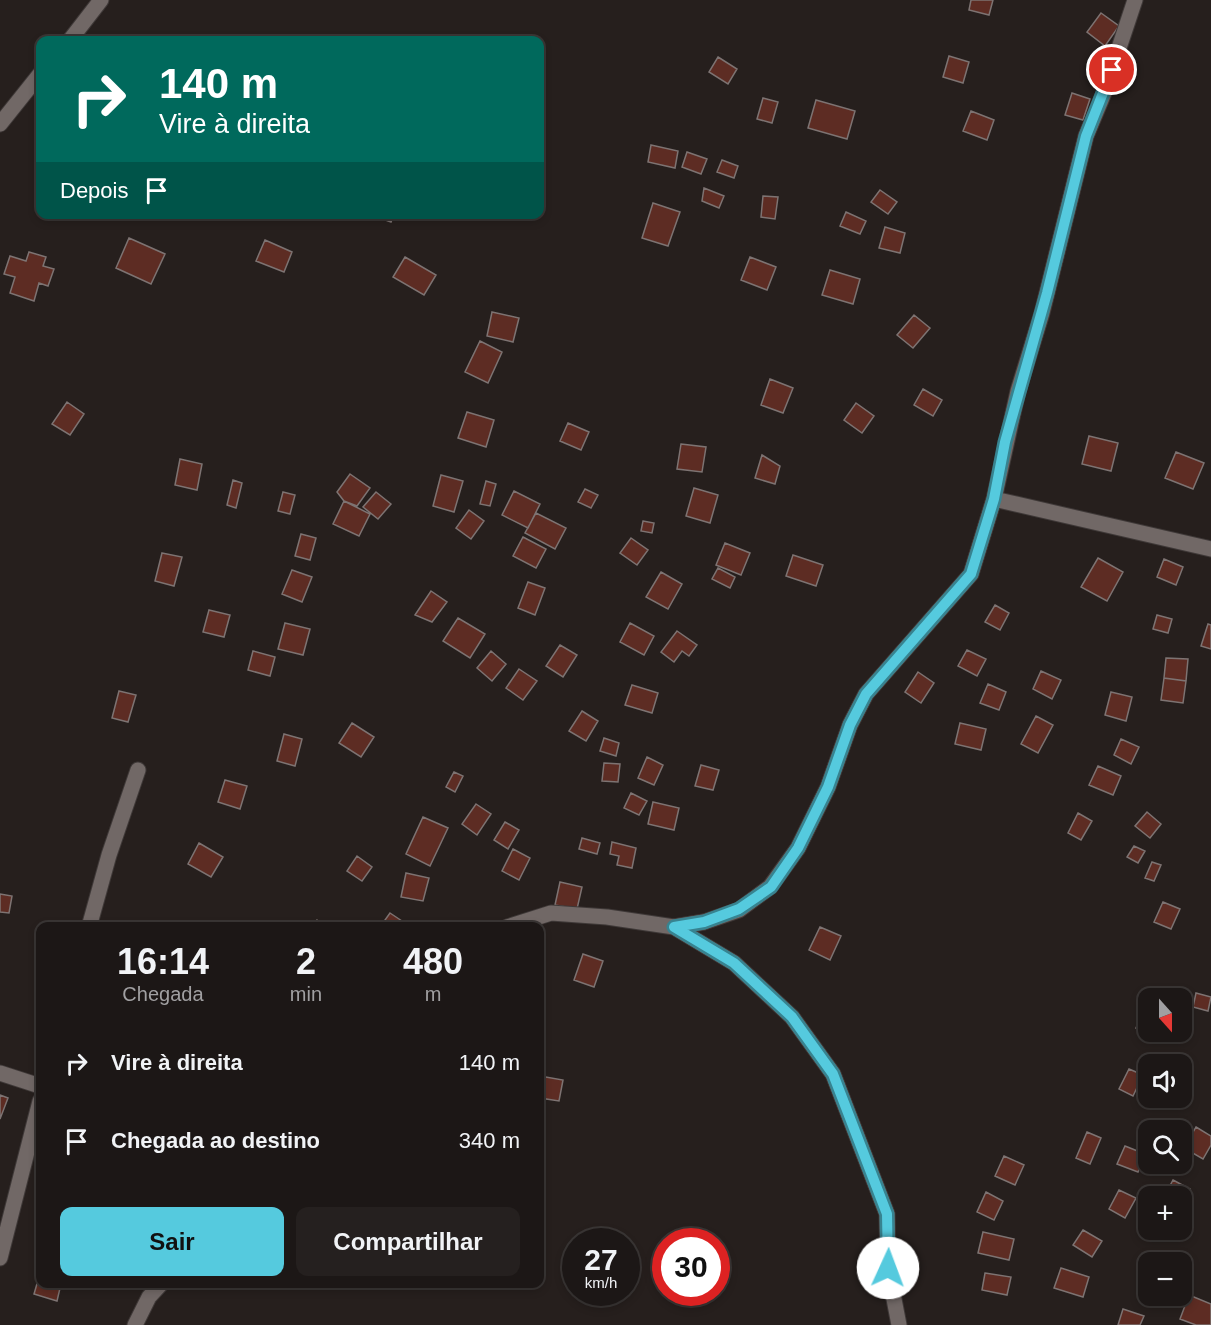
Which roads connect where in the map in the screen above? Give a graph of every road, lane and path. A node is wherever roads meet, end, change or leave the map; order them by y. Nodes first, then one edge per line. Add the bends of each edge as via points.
1 (101, 0) edge
2 (1135, 0) edge
3 (73, 36) edge
4 (36, 79) edge
5 (0, 124) edge
6 (994, 499) junction
7 (1211, 549) edge
8 (138, 770) dead end
9 (90, 922) edge
10 (524, 922) edge
11 (674, 927) junction
12 (0, 1073) edge
13 (36, 1085) edge
14 (36, 1117) edge
15 (0, 1258) edge
16 (157, 1288) edge
17 (135, 1325) edge
18 (899, 1325) edge

1 - 3 street
2 - 6 street via 1086,136
4 - 5 street
6 - 7 street
6 - 11 street via 971,574 866,694 798,848 771,887 739,909 704,922
8 - 9 street via 108,855
10 - 11 street via 552,914
11 - 18 street via 734,963 792,1017 833,1074 887,1214 888,1268
12 - 13 street
14 - 15 street
16 - 17 street

